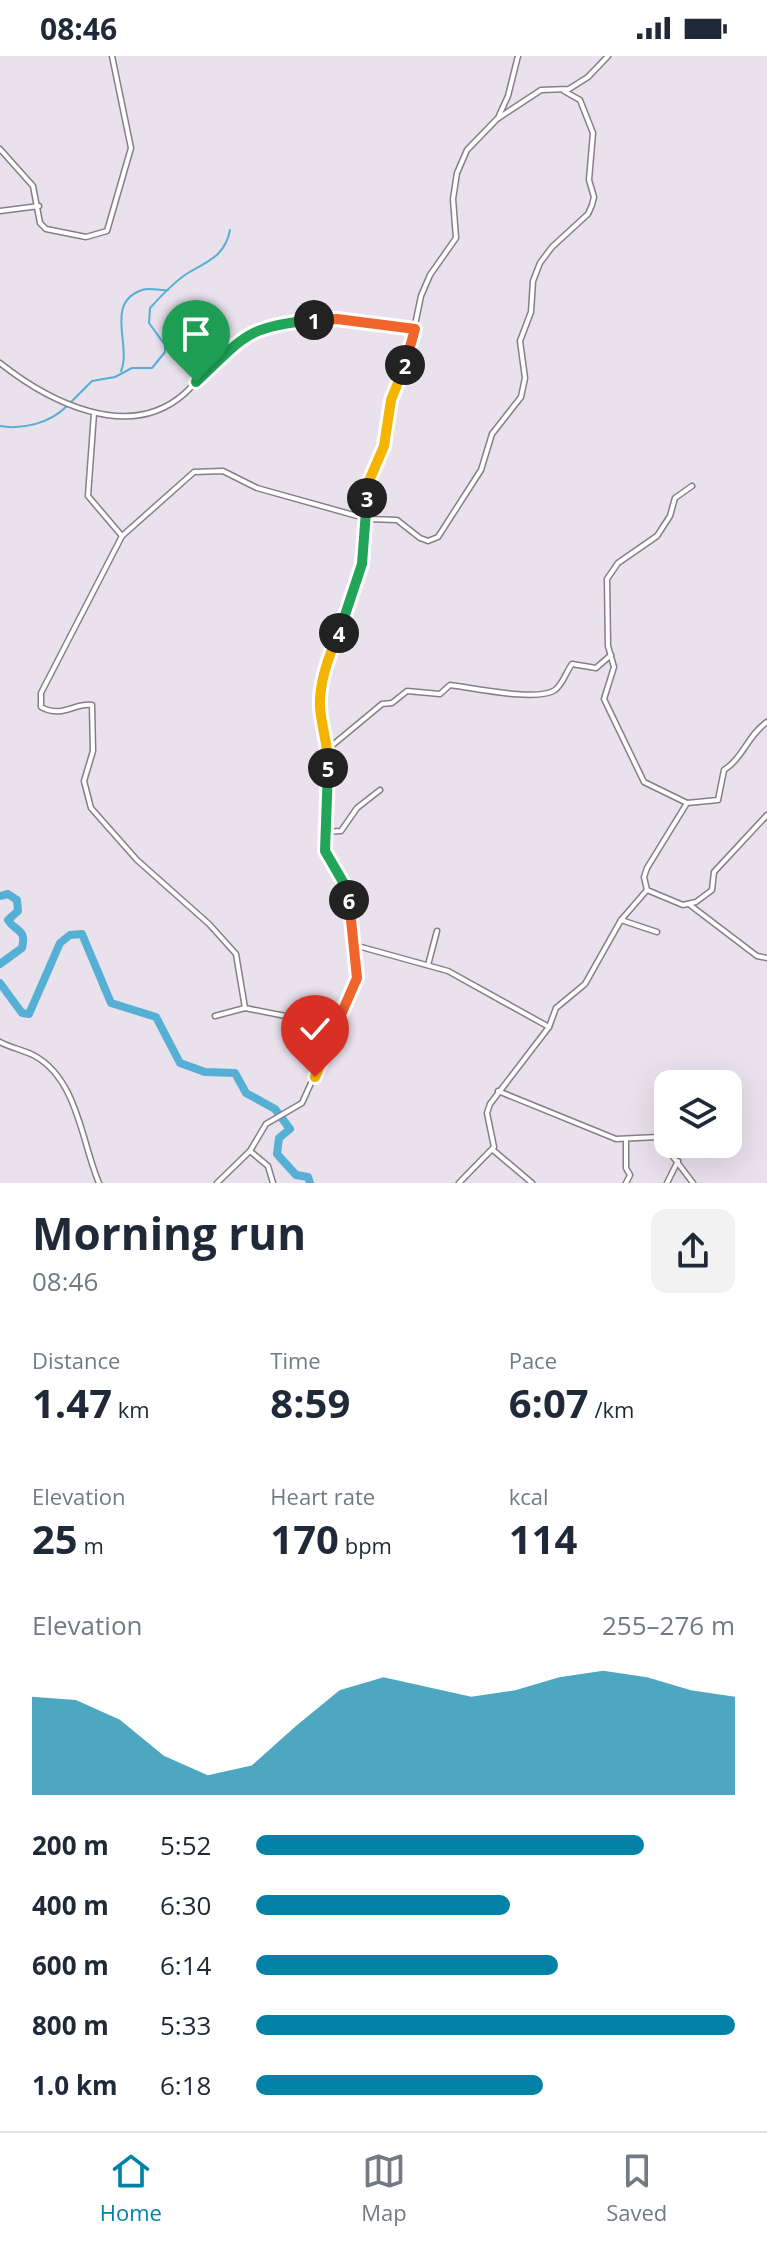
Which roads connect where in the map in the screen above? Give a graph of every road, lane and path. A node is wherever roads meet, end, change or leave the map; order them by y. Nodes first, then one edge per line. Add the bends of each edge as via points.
1 (112, 56) edge
2 (518, 56) edge
3 (608, 56) edge
4 (564, 91) junction
5 (497, 119) junction
6 (0, 149) edge
7 (39, 206) junction
8 (0, 211) edge
9 (415, 329) junction
10 (0, 363) edge
11 (94, 413) junction
12 (692, 486) dead end
13 (368, 519) junction
14 (122, 536) junction
15 (611, 655) junction
16 (767, 722) edge
17 (329, 748) junction
18 (380, 790) dead end
19 (687, 803) junction
20 (767, 815) edge
21 (324, 832) junction
22 (647, 890) junction
23 (690, 905) junction
24 (621, 920) junction
25 (437, 931) dead end
26 (657, 932) dead end
27 (353, 945) junction
28 (767, 958) edge
29 (428, 965) junction
30 (245, 1008) junction
31 (215, 1016) dead end
32 (336, 1026) junction
33 (549, 1027) junction
34 (0, 1042) edge
35 (498, 1091) junction
36 (626, 1140) junction
37 (493, 1150) junction
38 (250, 1151) junction
39 (678, 1161) junction
40 (99, 1183) edge
41 (217, 1183) edge
42 (273, 1183) edge
43 (459, 1183) edge
44 (532, 1183) edge
45 (626, 1183) edge
46 (667, 1183) edge
47 (693, 1183) edge

1 - 7 street via 131,148 109,229 86,237 53,232 40,223
2 - 5 street
3 - 4 street
4 - 5 street via 541,90
4 - 13 street via 580,100 589,115 594,197 588,214 552,247 533,281 531,312 519,349 525,378 521,397 492,434 481,470 438,537 428,541 397,520
5 - 9 street via 467,150 457,173 456,238 426,285
6 - 7 street via 33,186
7 - 8 street
9 - 11 street via 337,319 269,326 245,335 169,403 129,416
9 - 13 street via 391,400 382,452 369,481
10 - 11 street via 47,395
11 - 14 street via 88,496
12 - 15 street via 675,498 657,536 610,574 606,588
13 - 14 street via 257,488 223,471 201,469 185,477
13 - 17 street via 357,586 324,677 320,703
14 - 30 street via 50,673 40,703 43,709 65,712 92,705 93,751 84,781 91,808 137,860 236,954
15 - 17 street via 596,668 572,664 562,683 548,694 519,697 503,690 450,685 440,694 407,691 382,704
15 - 19 street via 614,667 604,703 624,745 644,782
16 - 19 street via 724,770 718,800
17 - 21 street
18 - 21 street via 357,808 341,831
19 - 22 street via 647,868
20 - 23 street via 714,872 712,890
21 - 27 street via 326,857 348,890
22 - 23 street
22 - 24 street
23 - 28 street via 757,956
24 - 26 street
24 - 33 street via 585,984 556,1008
25 - 29 street
27 - 29 street
27 - 32 street via 357,978
29 - 33 street
30 - 31 street
30 - 32 street
32 - 38 street via 305,1098 263,1127
33 - 35 street
34 - 40 street via 37,1057 65,1091
35 - 36 street
35 - 37 street via 487,1109
36 - 39 street via 658,1137
36 - 45 street
37 - 43 street
37 - 44 street
38 - 41 street
38 - 42 street via 268,1166
39 - 46 street
39 - 47 street

